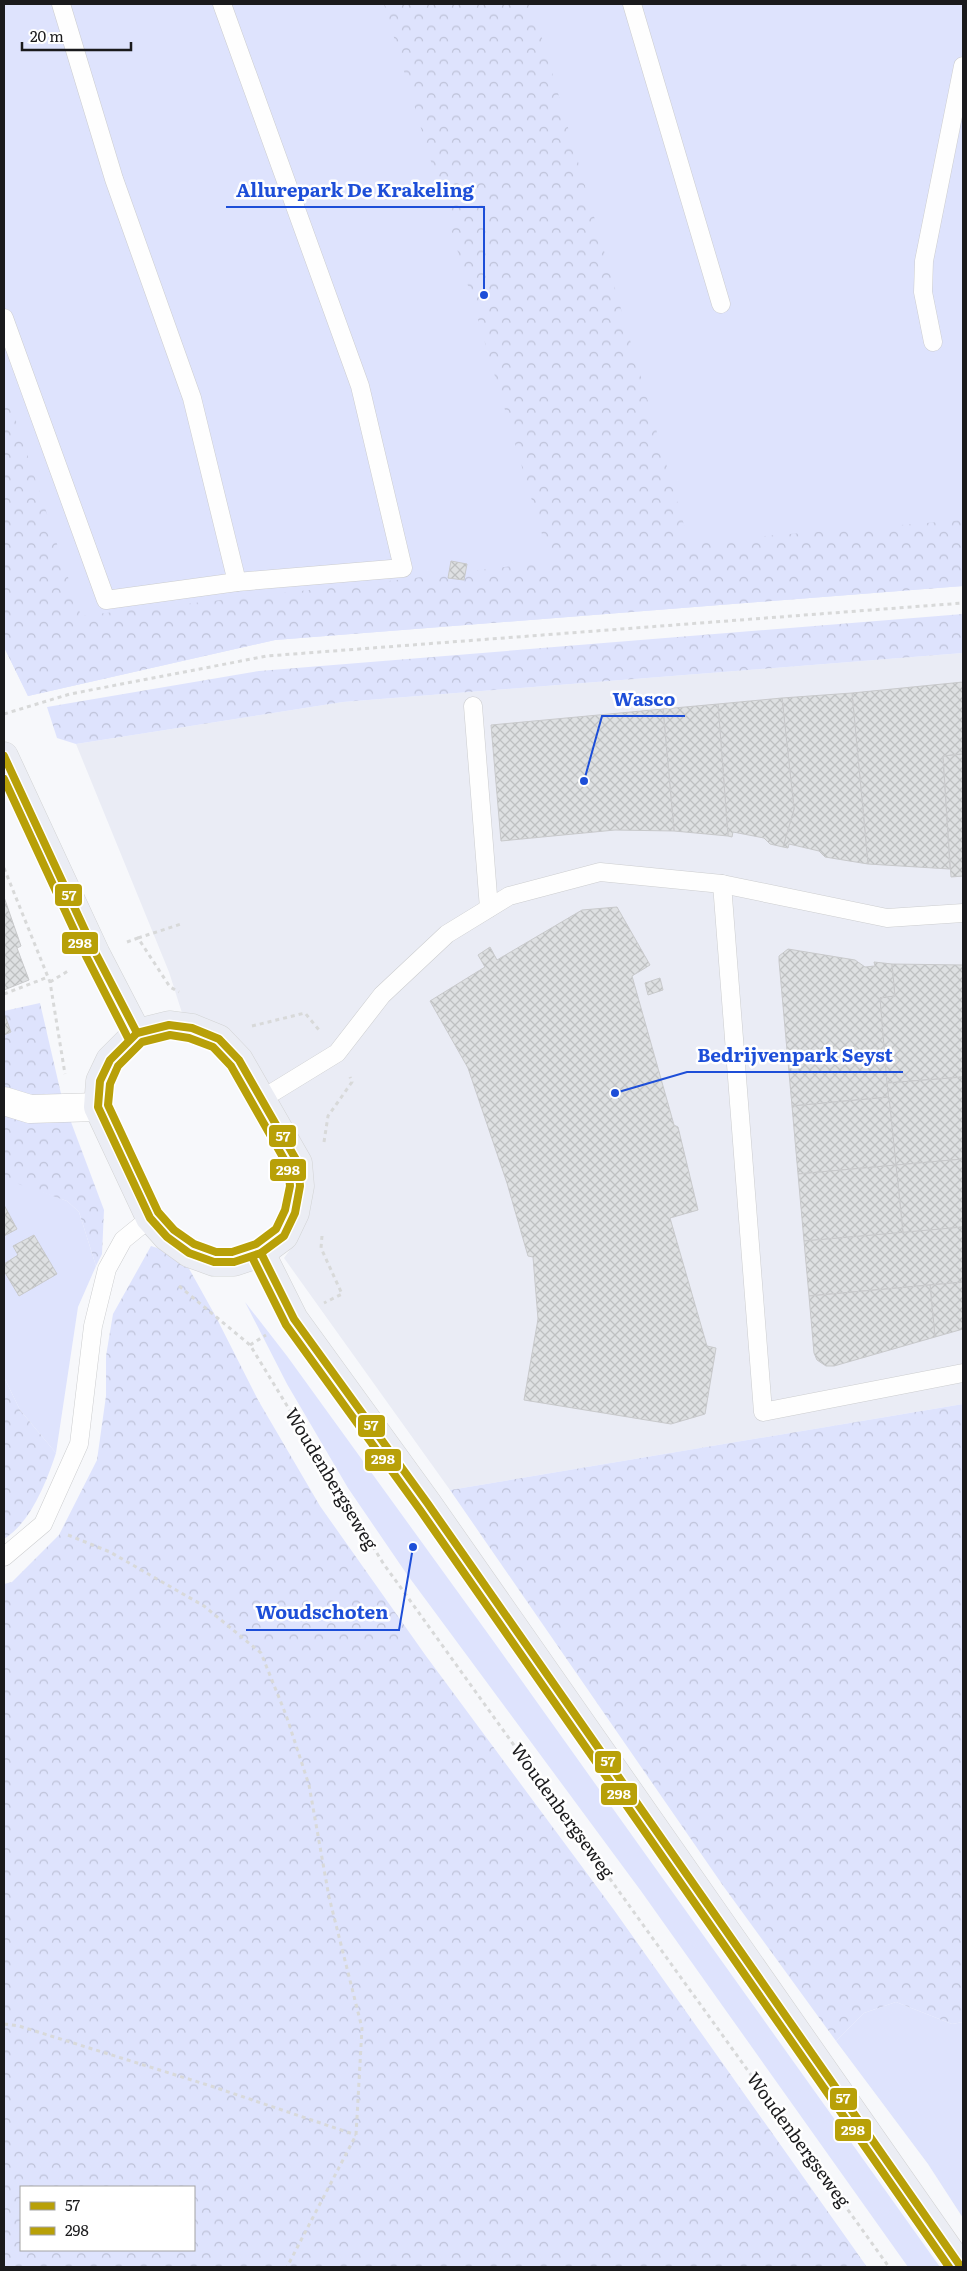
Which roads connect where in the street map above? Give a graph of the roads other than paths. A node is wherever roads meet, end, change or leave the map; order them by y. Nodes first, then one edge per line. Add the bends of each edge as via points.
1 (61, 4) edge
2 (222, 4) edge
3 (632, 4) edge
4 (963, 66) edge
5 (721, 304) dead end
6 (4, 318) edge
7 (933, 342) dead end
8 (237, 582) junction
9 (473, 706) dead end
10 (4, 756) edge
11 (722, 884) junction
12 (489, 908) junction
13 (963, 913) edge
14 (137, 1033) junction
15 (262, 1099) junction
16 (4, 1101) edge
17 (98, 1108) junction
18 (150, 1218) junction
19 (261, 1253) junction
20 (963, 1373) edge
21 (4, 1556) edge
22 (961, 2267) edge

1 - 8 lane via 114,179 192,398
2 - 8 lane via 360,386 403,568
3 - 5 lane
4 - 7 lane via 924,261 922,292
6 - 8 lane via 106,600
9 - 12 lane
10 - 14 main road via 96,954
11 - 12 lane via 600,872 509,896
11 - 13 lane via 887,918
11 - 20 lane via 763,1412
12 - 15 lane via 446,934 382,995 337,1053
14 - 15 main road via 169,1026 192,1028 219,1039 239,1060
14 - 17 main road via 110,1060 100,1081
15 - 19 main road via 298,1163 300,1186 295,1213 284,1236
16 - 17 street via 30,1109
17 - 18 main road
18 - 19 main road via 189,1254 214,1262 234,1262
18 - 21 lane via 123,1240 107,1269 93,1326 80,1444 44,1524
19 - 22 main road via 294,1319 428,1504

